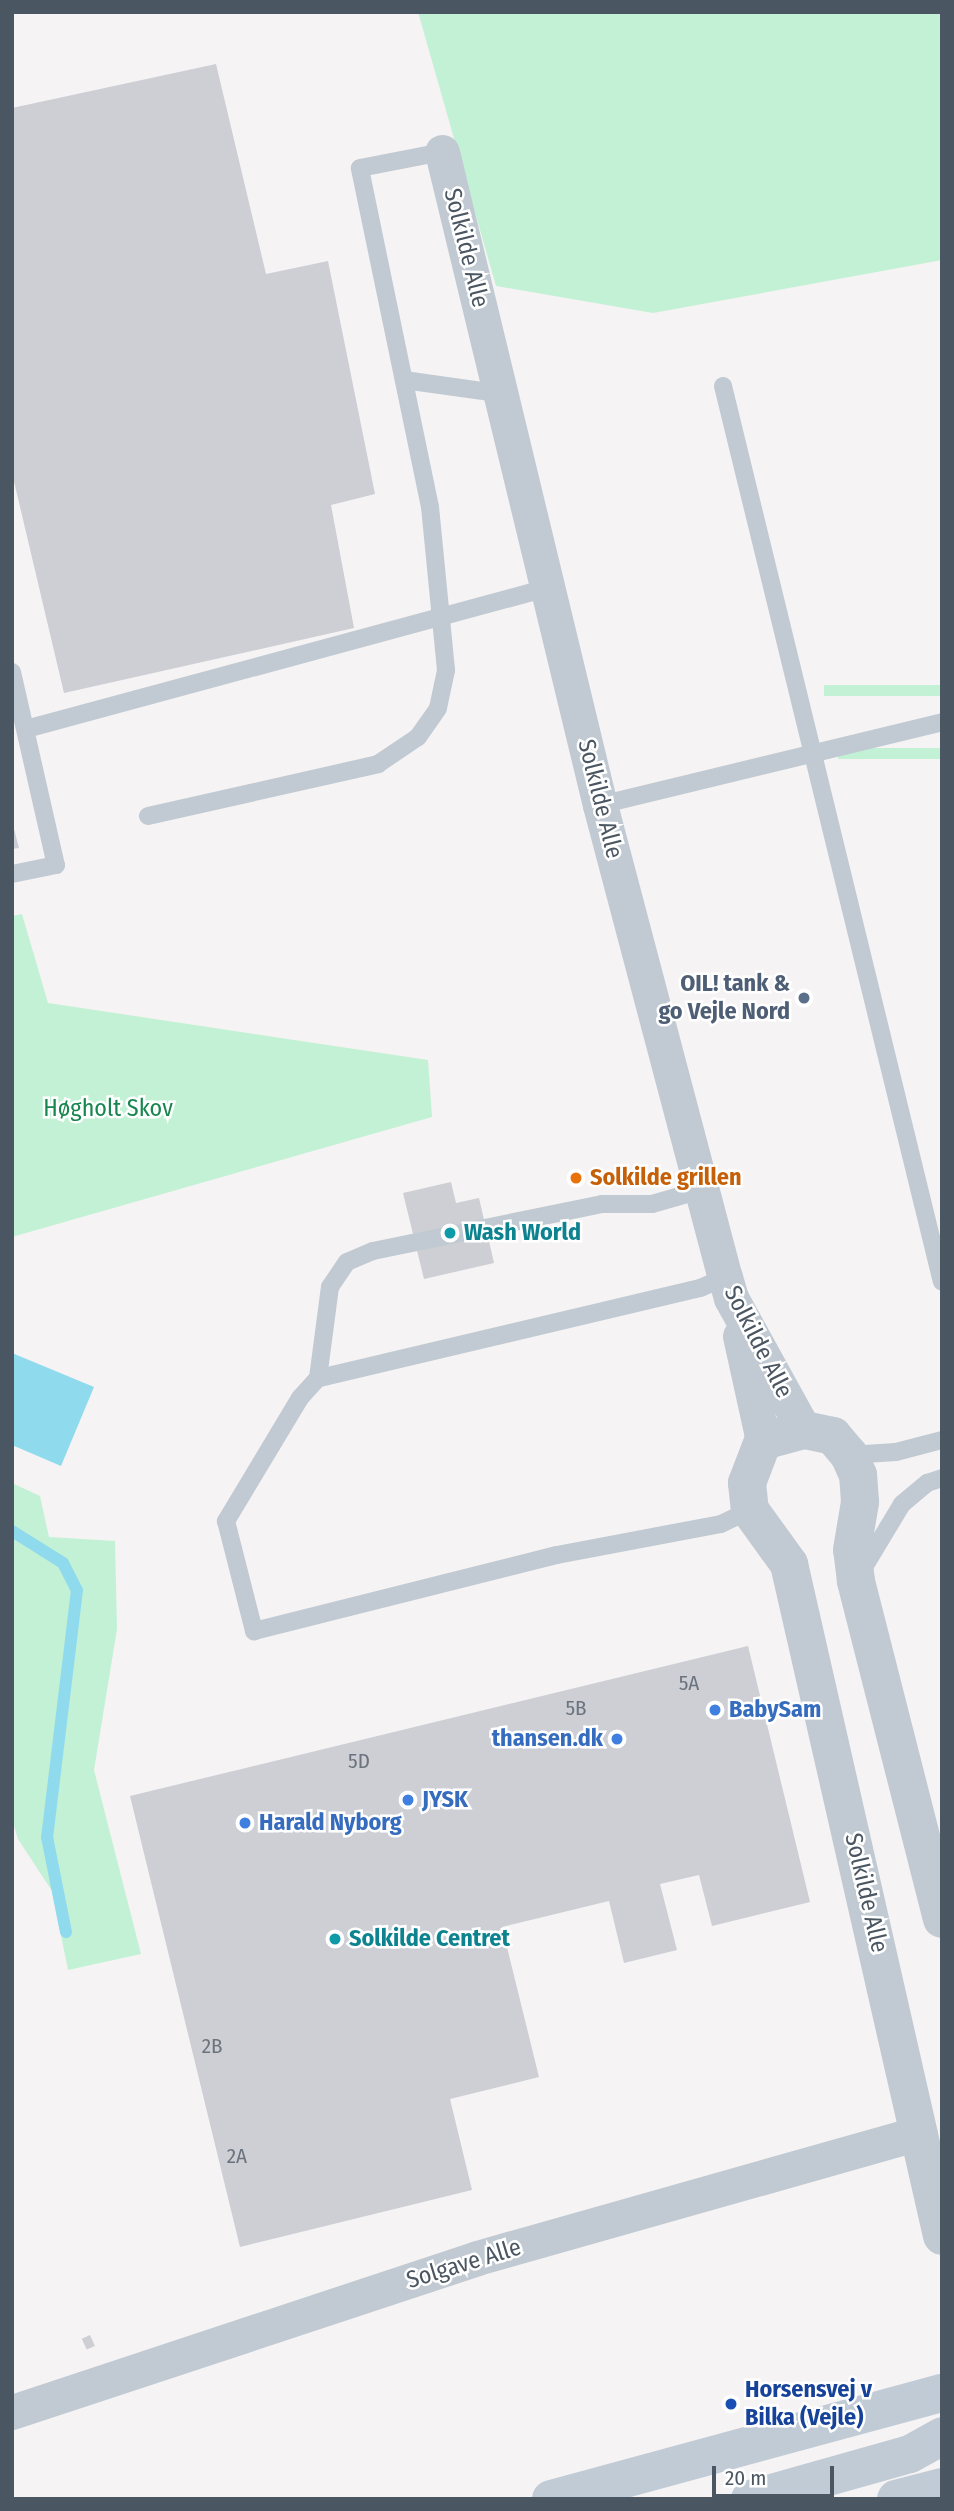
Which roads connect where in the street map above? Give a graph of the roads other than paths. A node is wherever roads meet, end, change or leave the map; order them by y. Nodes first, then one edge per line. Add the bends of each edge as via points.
1 (442, 152) joint
2 (404, 380) junction
3 (723, 386) dead end
4 (503, 394) junction
5 (551, 587) junction
6 (440, 616) junction
7 (12, 672) edge
8 (942, 722) edge
9 (26, 729) junction
10 (812, 753) junction
11 (600, 805) junction
12 (148, 816) dead end
13 (12, 874) edge
14 (701, 1190) junction
15 (942, 1282) edge
16 (728, 1288) junction
17 (318, 1378) junction
18 (804, 1430) junction
19 (942, 1440) edge
20 (763, 1441) junction
21 (849, 1455) junction
22 (942, 1478) edge
23 (750, 1510) junction
24 (856, 1581) junction
25 (942, 1919) edge
26 (920, 2133) junction
27 (942, 2236) edge
28 (942, 2393) edge
29 (12, 2412) edge
30 (942, 2436) edge
31 (942, 2487) edge
32 (551, 2499) edge
33 (750, 2499) edge
34 (896, 2499) edge

1 - 2 lane via 360,168
1 - 4 street, Solkilde Alle
2 - 4 lane
2 - 6 lane via 430,507
3 - 10 lane
4 - 5 street, Solkilde Alle
5 - 6 lane
5 - 11 street, Solkilde Alle
6 - 9 lane
6 - 12 lane via 446,670 439,708 418,737 378,764
7 - 9 lane
8 - 10 lane
9 - 13 lane via 56,865
10 - 11 lane
10 - 15 lane
11 - 14 street, Solkilde Alle
14 - 16 street, Solkilde Alle
14 - 17 lane via 652,1204 602,1203 373,1251 347,1262 330,1287
16 - 17 lane via 700,1288
16 - 18 street, Solkilde Alle
16 - 20 street
17 - 23 lane via 299,1398 226,1521 254,1631 557,1555 721,1524
18 - 20 street, Solkilde Alle
18 - 21 street via 833,1436
19 - 21 lane via 896,1452
20 - 23 street via 747,1483
21 - 24 street via 860,1503 852,1550
22 - 24 lane via 927,1483 902,1504
23 - 26 street, Solkilde Alle via 789,1563
24 - 25 street
26 - 27 street, Solkilde Alle
26 - 29 street, Solgave Alle via 477,2258
28 - 32 main road
30 - 33 main road via 909,2454
31 - 34 main road

